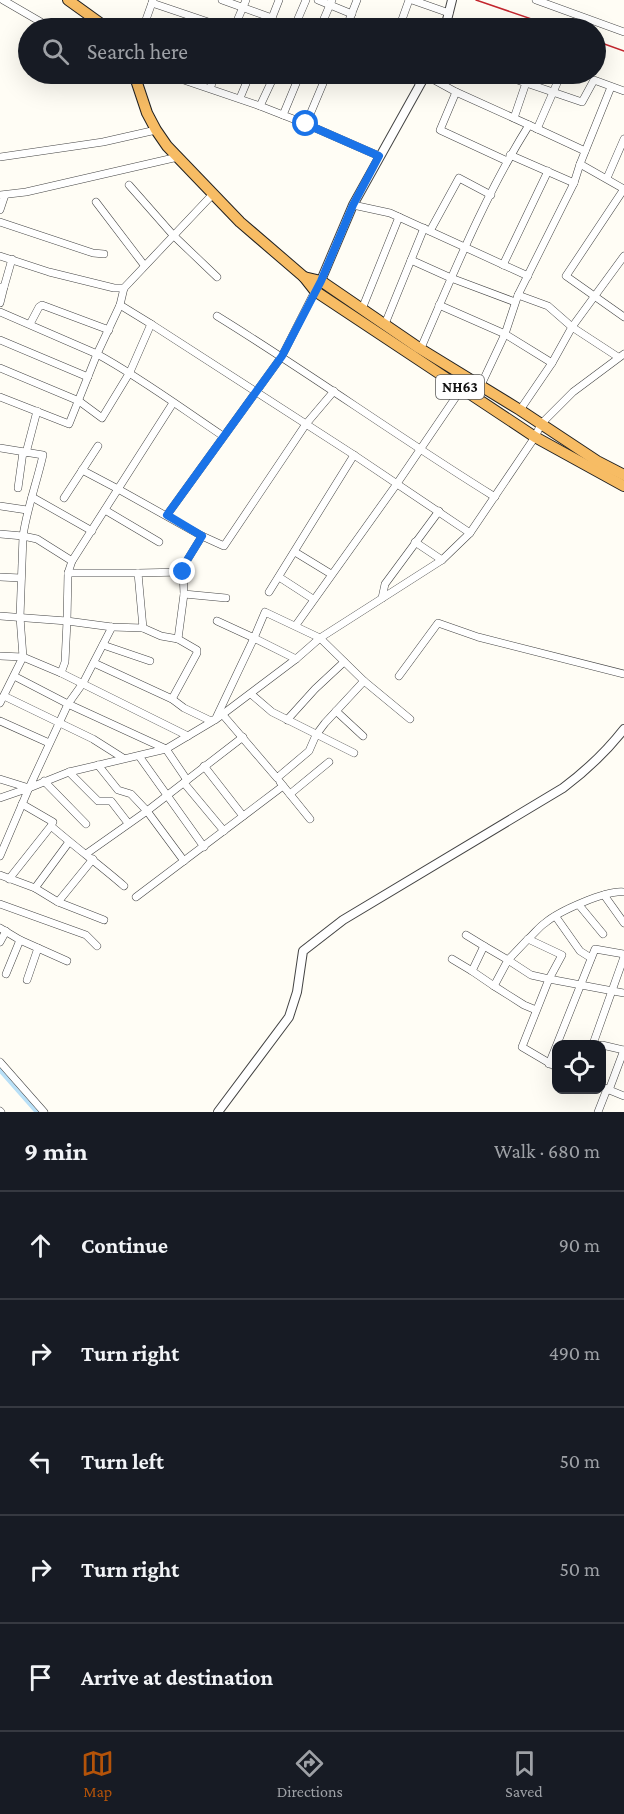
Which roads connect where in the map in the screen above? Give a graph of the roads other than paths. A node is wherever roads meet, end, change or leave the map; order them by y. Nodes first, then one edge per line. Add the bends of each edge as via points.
1 (3, 0) edge
2 (222, 0) edge
3 (246, 0) edge
4 (279, 0) edge
5 (306, 0) edge
6 (318, 0) edge
7 (357, 0) edge
8 (410, 0) edge
9 (452, 0) edge
10 (536, 0) edge
11 (72, 1) edge
12 (153, 1) edge
13 (331, 2) edge
14 (243, 8) junction
15 (449, 13) junction
16 (352, 14) junction
17 (33, 18) edge
18 (94, 18) edge
19 (147, 18) edge
20 (199, 18) edge
21 (238, 18) edge
22 (272, 18) joint
23 (298, 18) edge
24 (324, 18) edge
25 (351, 18) edge
26 (403, 18) edge
27 (448, 18) edge
28 (586, 18) edge
29 (606, 25) edge
30 (624, 32) edge
31 (137, 84) edge
32 (197, 84) edge
33 (212, 84) edge
34 (246, 84) edge
35 (270, 84) edge
36 (296, 84) edge
37 (323, 84) edge
38 (420, 84) edge
39 (439, 84) edge
40 (526, 84) edge
41 (529, 84) edge
42 (558, 84) edge
43 (592, 84) edge
44 (604, 84) edge
45 (611, 87) junction
46 (210, 88) junction
47 (456, 92) junction
48 (624, 92) edge
49 (554, 94) junction
50 (240, 98) junction
51 (260, 106) junction
52 (283, 115) junction
53 (514, 118) junction
54 (306, 124) junction
55 (529, 125) junction
56 (537, 129) junction
57 (156, 130) junction
58 (624, 139) edge
59 (585, 151) junction
60 (379, 156) junction
61 (0, 157) edge
62 (178, 158) junction
63 (508, 158) junction
64 (580, 164) junction
65 (548, 171) junction
66 (607, 178) junction
67 (574, 183) junction
68 (129, 185) dead end
69 (624, 189) edge
70 (213, 194) junction
71 (2, 195) edge
72 (490, 195) junction
73 (96, 202) dead end
74 (353, 205) junction
75 (0, 210) edge
76 (399, 217) junction
77 (0, 222) edge
78 (427, 229) junction
79 (173, 235) junction
80 (465, 247) junction
81 (104, 254) dead end
82 (0, 256) edge
83 (624, 256) edge
84 (12, 260) junction
85 (411, 260) junction
86 (144, 265) junction
87 (503, 265) junction
88 (617, 267) junction
89 (624, 272) edge
90 (528, 276) junction
91 (217, 277) dead end
92 (451, 278) junction
93 (318, 286) junction
94 (2, 287) edge
95 (124, 288) junction
96 (595, 297) junction
97 (517, 298) junction
98 (0, 303) edge
99 (120, 305) junction
100 (439, 305) junction
101 (362, 309) junction
102 (0, 312) edge
103 (217, 316) dead end
104 (624, 317) edge
105 (30, 324) junction
106 (151, 324) junction
107 (385, 324) junction
108 (572, 327) junction
109 (109, 330) junction
110 (505, 334) junction
111 (0, 340) edge
112 (421, 348) junction
113 (97, 354) junction
114 (282, 356) junction
115 (621, 356) edge
116 (552, 363) junction
117 (0, 368) edge
118 (130, 372) junction
119 (88, 377) junction
120 (481, 385) junction
121 (462, 388) junction
122 (334, 391) junction
123 (257, 392) junction
124 (0, 397) edge
125 (79, 401) junction
126 (173, 403) junction
127 (520, 410) junction
128 (37, 411) junction
129 (306, 424) junction
130 (541, 424) junction
131 (223, 436) junction
132 (536, 437) junction
133 (98, 446) dead end
134 (0, 448) edge
135 (420, 451) junction
136 (25, 452) junction
137 (354, 454) junction
138 (82, 470) junction
139 (624, 475) edge
140 (396, 484) junction
141 (624, 486) edge
142 (18, 488) dead end
143 (118, 489) junction
144 (32, 497) junction
145 (495, 497) junction
146 (64, 498) dead end
147 (0, 506) edge
148 (27, 510) junction
149 (105, 510) junction
150 (439, 511) junction
151 (167, 515) junction
152 (92, 531) junction
153 (0, 534) edge
154 (470, 534) junction
155 (23, 536) junction
156 (202, 536) junction
157 (159, 542) dead end
158 (415, 542) junction
159 (295, 552) junction
160 (441, 560) junction
161 (72, 561) junction
162 (183, 572) junction
163 (68, 573) junction
164 (138, 573) junction
165 (331, 574) junction
166 (0, 577) edge
167 (279, 577) junction
168 (21, 578) junction
169 (269, 592) dead end
170 (184, 594) junction
171 (226, 597) dead end
172 (382, 597) junction
173 (313, 599) junction
174 (0, 616) edge
175 (20, 617) junction
176 (67, 621) junction
177 (217, 621) dead end
178 (296, 625) junction
179 (112, 627) junction
180 (143, 628) junction
181 (254, 638) junction
182 (320, 638) junction
183 (178, 639) junction
184 (103, 645) junction
185 (0, 656) edge
186 (23, 657) junction
187 (296, 659) junction
188 (150, 661) dead end
189 (344, 662) junction
190 (94, 663) junction
191 (61, 673) junction
192 (624, 674) edge
193 (14, 676) junction
194 (399, 676) dead end
195 (364, 681) junction
196 (83, 683) junction
197 (0, 684) edge
198 (9, 684) junction
199 (251, 694) junction
200 (2, 699) edge
201 (172, 699) junction
202 (68, 704) junction
203 (336, 711) junction
204 (223, 715) junction
205 (410, 719) dead end
206 (287, 720) junction
207 (0, 721) edge
208 (214, 721) junction
209 (59, 723) junction
210 (624, 729) edge
211 (316, 735) junction
212 (188, 736) junction
213 (363, 736) dead end
214 (243, 737) junction
215 (49, 743) junction
216 (166, 749) junction
217 (354, 753) dead end
218 (139, 756) junction
219 (123, 758) junction
220 (329, 762) dead end
221 (98, 765) junction
222 (204, 766) junction
223 (69, 772) junction
224 (277, 778) junction
225 (0, 779) edge
226 (44, 781) junction
227 (185, 781) junction
228 (283, 786) junction
229 (29, 788) junction
230 (290, 794) junction
231 (166, 796) junction
232 (0, 798) edge
233 (22, 804) junction
234 (147, 811) junction
235 (243, 816) junction
236 (310, 819) dead end
237 (128, 822) junction
238 (86, 824) dead end
239 (51, 826) junction
240 (224, 831) junction
241 (69, 842) junction
242 (204, 847) junction
243 (86, 854) junction
244 (0, 856) edge
245 (93, 859) junction
246 (184, 861) junction
247 (0, 875) edge
248 (9, 879) junction
249 (124, 886) dead end
250 (35, 888) junction
251 (624, 892) edge
252 (604, 894) junction
253 (136, 897) dead end
254 (58, 902) junction
255 (0, 904) edge
256 (579, 905) junction
257 (556, 917) junction
258 (104, 920) dead end
259 (624, 923) edge
260 (3, 930) edge
261 (603, 934) dead end
262 (466, 935) dead end
263 (528, 939) junction
264 (20, 940) junction
265 (0, 942) edge
266 (97, 946) dead end
267 (484, 946) junction
268 (38, 948) junction
269 (624, 956) edge
270 (591, 957) junction
271 (452, 959) dead end
272 (508, 960) junction
273 (66, 961) dead end
274 (472, 971) junction
275 (6, 974) dead end
276 (549, 979) junction
277 (27, 980) dead end
278 (579, 985) junction
279 (494, 986) junction
280 (613, 991) junction
281 (624, 993) edge
282 (536, 1010) junction
283 (561, 1040) edge
284 (598, 1040) edge
285 (606, 1046) edge
286 (624, 1050) edge
287 (0, 1062) edge
288 (552, 1064) edge
289 (621, 1068) edge
290 (606, 1089) edge
291 (604, 1094) edge
292 (624, 1096) edge
293 (44, 1112) edge
294 (218, 1112) edge
295 (598, 1112) edge

1 - 17 street
2 - 14 street
3 - 14 street
4 - 22 street
5 - 23 street
6 - 13 street
7 - 16 street
8 - 15 street
8 - 26 street
9 - 15 street
10 - 28 street
11 - 18 highway
12 - 19 street
12 - 20 street
13 - 16 street
13 - 24 street
14 - 21 street
14 - 22 street
15 - 27 street
16 - 25 street
29 - 30 street
31 - 57 highway, NH63
32 - 46 street
33 - 46 street
34 - 50 street
35 - 51 street
36 - 52 street
37 - 54 street
38 - 60 street
39 - 47 street
40 - 53 street
41 - 49 street
42 - 49 street
43 - 49 street via 582,102
44 - 45 street
45 - 48 street
45 - 59 street
46 - 50 street
47 - 53 street
47 - 63 street via 440,130
49 - 56 street
50 - 51 street
51 - 52 street
52 - 54 street
53 - 55 street
54 - 60 street
55 - 56 street
55 - 63 street
56 - 59 street
57 - 61 street
57 - 62 highway, NH63
58 - 66 street
59 - 64 street
60 - 74 street
62 - 70 highway, NH63
62 - 71 street
63 - 65 street
63 - 72 street
64 - 66 street
64 - 67 street
65 - 67 street
65 - 87 street
66 - 69 street
67 - 90 street
68 - 79 street
69 - 96 street via 566,276
70 - 79 street
70 - 93 highway, NH63 via 240,222
71 - 75 street
72 - 78 street via 459,178
72 - 80 street
73 - 86 street
74 - 76 street
74 - 93 street
76 - 78 street
76 - 101 street
77 - 81 street
78 - 80 street
78 - 85 street
79 - 86 street
79 - 91 street
80 - 87 street
80 - 92 street
82 - 84 street
83 - 88 street
84 - 94 street
84 - 95 street
85 - 92 street
85 - 107 street
86 - 95 street
87 - 90 street
88 - 89 street
88 - 96 street
90 - 97 street
92 - 97 street
92 - 100 street
93 - 101 highway, NH63
93 - 114 street
93 - 121 highway, NH63
94 - 98 street
95 - 99 street
96 - 104 street
96 - 108 street
97 - 108 street via 548,306
97 - 110 street
99 - 106 street
99 - 109 street
100 - 110 street
100 - 112 street
101 - 107 highway, NH63
102 - 105 street
103 - 114 street
105 - 109 street via 42,305
105 - 113 street
106 - 118 street
106 - 123 street
107 - 112 highway, NH63
108 - 115 street
108 - 116 street
109 - 113 street
110 - 116 street
110 - 120 street
111 - 119 street
112 - 120 highway, NH63
113 - 118 street
113 - 119 street
114 - 122 street
114 - 123 street
115 - 130 street via 577,389
116 - 127 street
117 - 125 street
118 - 125 street via 102,418
118 - 126 street
119 - 125 street
120 - 127 highway, NH63
121 - 132 highway, NH63
121 - 135 street
122 - 129 street
122 - 135 street
123 - 129 street
123 - 131 street
124 - 128 street
125 - 128 street via 69,424
126 - 131 street
126 - 143 street
127 - 130 highway, NH63
128 - 136 street
129 - 137 street
129 - 156 street via 224,546
130 - 132 street
130 - 139 highway, NH63
131 - 151 street
132 - 141 highway, NH63
132 - 145 street
133 - 138 street
134 - 136 street
135 - 140 street
135 - 145 street
136 - 142 street
136 - 144 street via 43,454
137 - 140 street
137 - 159 street
138 - 143 street
138 - 146 street
140 - 150 street
140 - 165 street
143 - 149 street
143 - 151 street
144 - 148 street
144 - 152 street
145 - 154 street
147 - 148 street
148 - 155 street
149 - 152 street
149 - 157 street
150 - 154 street
150 - 158 street
151 - 156 street
152 - 161 street
153 - 155 street
154 - 160 street
155 - 161 street via 37,539
155 - 168 street
156 - 162 street
158 - 160 street
158 - 172 street via 385,584
159 - 165 street
159 - 167 street
160 - 172 street
161 - 163 street
162 - 164 street
162 - 170 street
163 - 164 street
163 - 176 street
164 - 180 street
165 - 173 street
166 - 168 street
167 - 169 street
167 - 173 street
168 - 175 street
170 - 171 street
170 - 183 street
172 - 182 street
173 - 178 street
174 - 175 street
175 - 176 street
175 - 186 street
176 - 179 street
176 - 191 street
177 - 181 street
178 - 181 street via 265,612
178 - 182 street
179 - 180 street
179 - 184 street
180 - 183 street
181 - 187 street
181 - 208 street
182 - 187 street
182 - 189 street
183 - 201 street via 195,648 197,654
184 - 188 street
184 - 190 street
185 - 186 street
186 - 191 street
186 - 193 street
187 - 199 street
189 - 195 street
189 - 206 street
190 - 196 street
190 - 201 street
191 - 196 street
192 - 194 street via 438,623
193 - 198 street
193 - 202 street
195 - 203 street
195 - 205 street
196 - 202 street
196 - 212 street
197 - 198 street
198 - 200 street
199 - 204 street
199 - 206 street
200 - 209 street
201 - 208 street
202 - 209 street
202 - 216 street
203 - 211 street
203 - 213 street
204 - 208 street
204 - 214 street
206 - 211 street
207 - 215 street
208 - 212 street
209 - 215 street
209 - 219 street
210 - 294 street via 606,752 563,788 343,920 303,951 289,1017
211 - 217 street
211 - 224 street via 309,751
212 - 216 street
214 - 222 street
214 - 224 street
215 - 229 street
216 - 218 street
216 - 227 street
218 - 219 street
218 - 231 street
219 - 221 street
220 - 230 street
221 - 223 street
221 - 234 street via 116,788 131,794
222 - 227 street
222 - 235 street
223 - 226 street
223 - 237 street via 98,801 111,801
224 - 228 street
225 - 229 street
226 - 229 street
226 - 238 street
227 - 231 street
227 - 240 street
228 - 230 street
228 - 235 street
229 - 232 street
229 - 233 street
230 - 236 street
231 - 234 street
231 - 242 street
233 - 239 street via 52,822
233 - 244 street
234 - 237 street
234 - 246 street
235 - 240 street
237 - 243 street
239 - 241 street
239 - 248 street
240 - 242 street
241 - 243 street
241 - 250 street
242 - 246 street
243 - 245 street
245 - 249 street
245 - 254 street
246 - 253 street
247 - 248 street
248 - 250 street
250 - 254 street
251 - 252 street
252 - 256 street
252 - 259 street
254 - 258 street
255 - 266 street via 86,935
256 - 257 street
256 - 261 street
257 - 263 street
257 - 270 street via 580,951
260 - 264 street
260 - 265 street
262 - 267 street
263 - 272 street
263 - 276 street via 562,955
264 - 268 street
264 - 275 street
267 - 272 street
267 - 274 street
268 - 273 street
268 - 277 street
269 - 270 street via 595,949
269 - 280 street
270 - 278 street
271 - 274 street
272 - 276 street via 531,975
272 - 279 street
274 - 279 street
276 - 278 street
276 - 282 street
278 - 280 street
278 - 283 street
279 - 282 street
280 - 281 street
280 - 284 street
282 - 288 street via 522,1047
285 - 286 street
286 - 289 street
287 - 293 street
289 - 290 street
290 - 292 street
291 - 295 street

